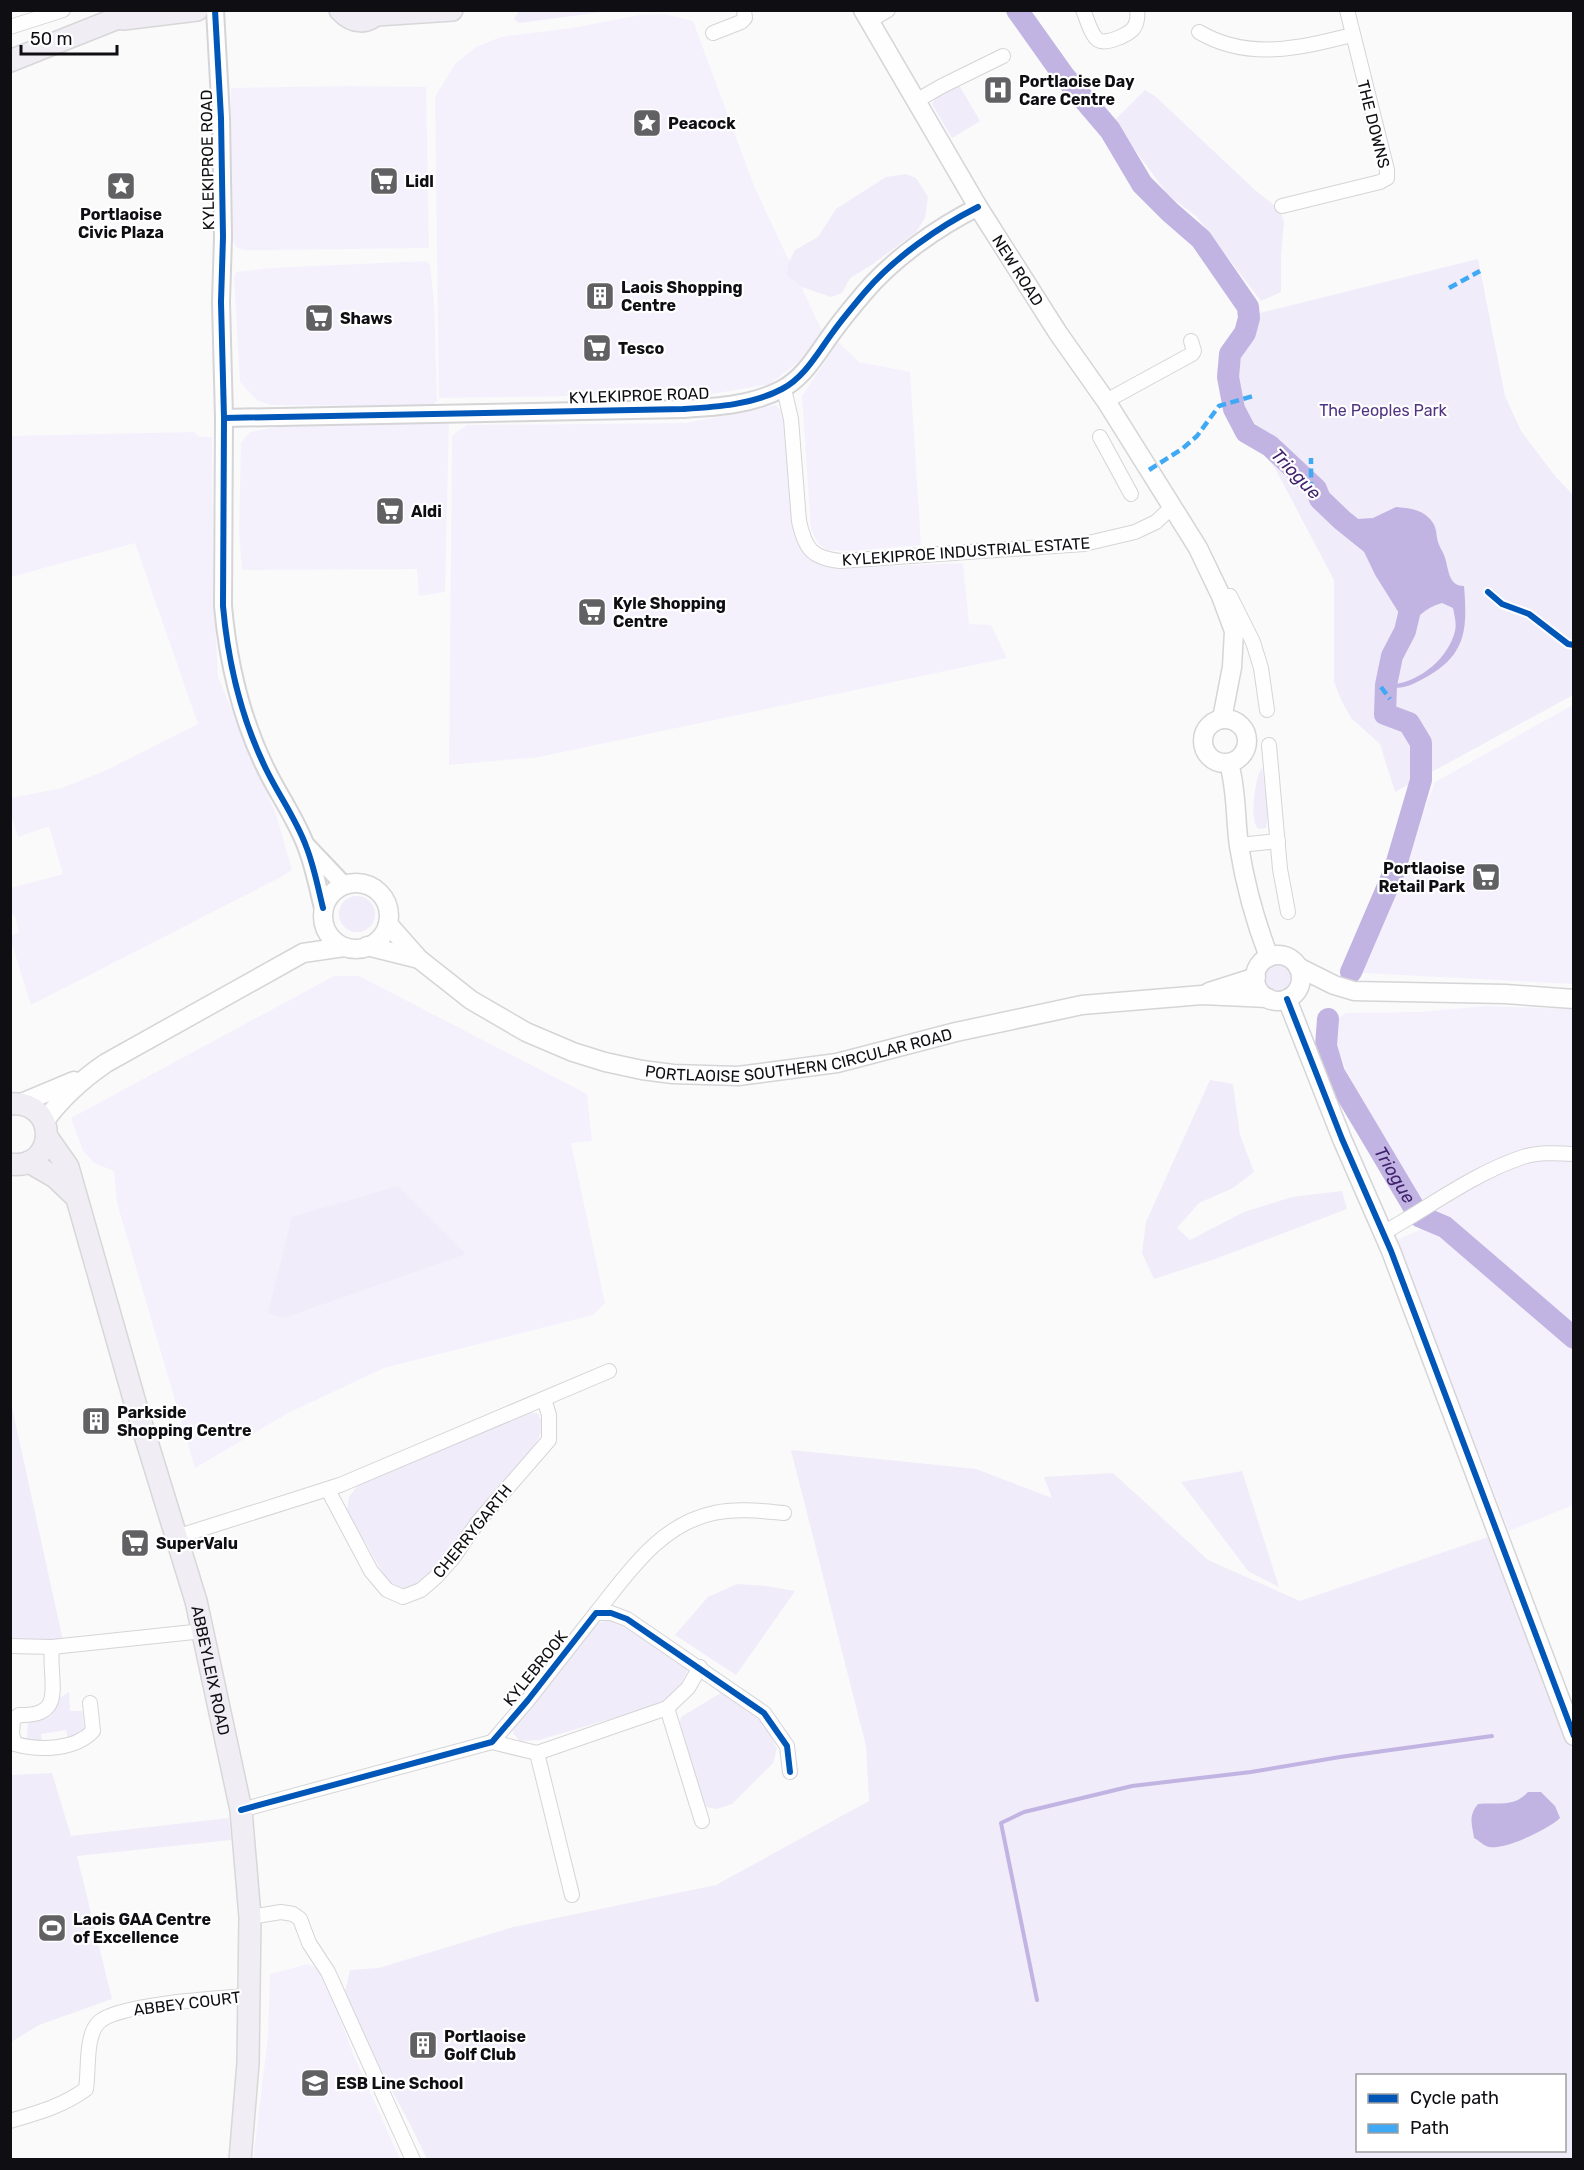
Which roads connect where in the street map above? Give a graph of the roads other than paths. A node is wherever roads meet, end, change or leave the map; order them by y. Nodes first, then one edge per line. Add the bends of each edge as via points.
1 (63, 10) edge
2 (197, 10) edge
3 (215, 10) edge
4 (452, 10) edge
5 (744, 10) edge
6 (888, 10) edge
7 (1083, 10) edge
8 (1137, 10) edge
9 (1347, 10) edge
10 (335, 11) edge
11 (379, 13) edge
12 (129, 15) edge
13 (866, 16) edge
14 (10, 27) edge
15 (1198, 32) dead end
16 (713, 33) dead end
17 (1352, 35) junction
18 (1002, 55) dead end
19 (10, 61) edge
20 (916, 101) junction
21 (1282, 206) dead end
22 (978, 207) junction
23 (1191, 341) dead end
24 (784, 389) junction
25 (1106, 401) junction
26 (224, 418) junction
27 (1100, 436) dead end
28 (1131, 441) junction
29 (1112, 459) junction
30 (1131, 494) dead end
31 (1172, 507) junction
32 (1221, 596) junction
33 (1267, 710) dead end
34 (1222, 719) junction
35 (1269, 745) dead end
36 (1229, 763) junction
37 (1278, 841) junction
38 (1239, 845) junction
39 (306, 846) junction
40 (344, 885) junction
41 (1288, 912) dead end
42 (323, 916) junction
43 (388, 924) junction
44 (368, 946) junction
45 (344, 947) junction
46 (303, 953) junction
47 (1269, 957) junction
48 (419, 959) junction
49 (1298, 967) junction
50 (1256, 977) junction
51 (1334, 985) junction
52 (1202, 995) junction
53 (1292, 995) junction
54 (1268, 998) junction
55 (1574, 999) edge
56 (84, 1077) junction
57 (13, 1104) edge
58 (46, 1130) junction
59 (1574, 1154) edge
60 (16, 1164) edge
61 (75, 1196) junction
62 (1383, 1233) junction
63 (609, 1371) dead end
64 (544, 1400) junction
65 (328, 1490) junction
66 (784, 1513) dead end
67 (176, 1537) junction
68 (596, 1613) junction
69 (203, 1632) junction
70 (10, 1646) edge
71 (52, 1647) junction
72 (700, 1667) junction
73 (90, 1703) dead end
74 (667, 1708) junction
75 (1574, 1736) edge
76 (492, 1742) junction
77 (537, 1753) junction
78 (790, 1772) dead end
79 (241, 1810) junction
80 (702, 1821) dead end
81 (573, 1895) dead end
82 (250, 1917) junction
83 (249, 1996) junction
84 (10, 2121) edge
85 (240, 2160) edge
86 (413, 2160) edge

1 - 14 street
2 - 12 main road
3 - 26 street, KYLEKIPROE ROAD via 221,126
4 - 11 main road
5 - 16 street via 741,22
6 - 13 street
7 - 8 street via 1095,38 1110,42 1134,28
9 - 17 street, THE DOWNS
10 - 11 main road via 358,22
12 - 19 main road
13 - 20 main road, NEW ROAD
15 - 17 street via 1232,46 1268,50
17 - 21 street, THE DOWNS via 1387,178
18 - 20 street
20 - 22 main road, NEW ROAD
22 - 24 street, KYLEKIPROE ROAD via 891,266 866,291 803,373
22 - 25 main road, NEW ROAD
23 - 25 street via 1192,354
24 - 26 street, KYLEKIPROE ROAD via 736,404 683,409
24 - 31 street, KYLEKIPROE INDUSTRIAL ESTATE via 791,419 801,533 809,548 822,559 840,561 1084,544 1135,532 1156,522
25 - 28 main road, NEW ROAD
26 - 39 street, KYLEKIPROE ROAD via 224,606 228,647 244,716 264,766
27 - 29 street
28 - 29 street
28 - 31 main road, NEW ROAD
29 - 30 street
31 - 32 main road, NEW ROAD via 1198,548
32 - 33 street via 1230,596 1253,642
32 - 34 main road, NEW ROAD via 1234,631
34 - 36 main road via 1234,720 1247,734 1244,753
34 - 36 main road via 1206,729 1203,741 1211,758
35 - 37 street
36 - 38 main road via 1235,785
37 - 38 street
37 - 41 street
38 - 47 main road via 1256,923
39 - 40 street
39 - 42 street
40 - 42 main road via 331,894
40 - 43 main road via 360,883 381,894 388,908
42 - 45 main road via 331,938
42 - 46 main road
43 - 44 main road via 381,938
43 - 48 main road, PORTLAOISE SOUTHERN CIRCULAR ROAD
44 - 45 main road
44 - 48 main road, PORTLAOISE SOUTHERN CIRCULAR ROAD
45 - 46 main road
46 - 56 main road
47 - 49 main road via 1286,956
47 - 50 main road via 1261,963
48 - 52 main road, PORTLAOISE SOUTHERN CIRCULAR ROAD via 471,1000 550,1043 642,1070 699,1075 738,1076 834,1064 1082,1005
49 - 51 main road
49 - 53 main road via 1301,977
50 - 52 main road, PORTLAOISE SOUTHERN CIRCULAR ROAD
50 - 54 main road via 1258,989
51 - 53 main road
51 - 55 main road via 1354,991
52 - 54 main road, PORTLAOISE SOUTHERN CIRCULAR ROAD
53 - 54 main road via 1281,1001
53 - 62 main road via 1342,1139
56 - 57 main road
56 - 58 main road via 60,1100
57 - 58 main road, ABBEYLEIX ROAD via 34,1110
58 - 60 main road via 42,1152
58 - 61 main road, ABBEYLEIX ROAD via 68,1167
59 - 62 street via 1524,1157
60 - 61 main road via 55,1177
61 - 67 main road, ABBEYLEIX ROAD
62 - 75 main road
63 - 64 street
64 - 65 street
64 - 65 street, CHERRYGARTH via 549,1415 549,1440 478,1522 453,1558 421,1590 403,1597 387,1590 371,1571
65 - 67 street
66 - 68 street, KYLEBROOK via 713,1513 674,1529 646,1552
67 - 69 main road, ABBEYLEIX ROAD
68 - 72 street via 611,1612 627,1619
68 - 76 street, KYLEBROOK
69 - 71 street
69 - 79 main road, ABBEYLEIX ROAD
70 - 71 street
71 - 73 street via 50,1705 35,1716 19,1715 13,1720 15,1744 52,1747 74,1744 87,1737 93,1731
72 - 74 street via 688,1688
72 - 78 street via 764,1713 787,1746
74 - 77 street
74 - 80 street
76 - 77 street
76 - 79 street
77 - 81 street
79 - 82 main road, ABBEYLEIX ROAD
82 - 83 main road, ABBEYLEIX ROAD
82 - 86 street via 281,1912 300,1919 356,2030
83 - 84 street, ABBEY COURT via 124,2011 99,2022 89,2040 86,2089 48,2109
83 - 85 main road, ABBEYLEIX ROAD

